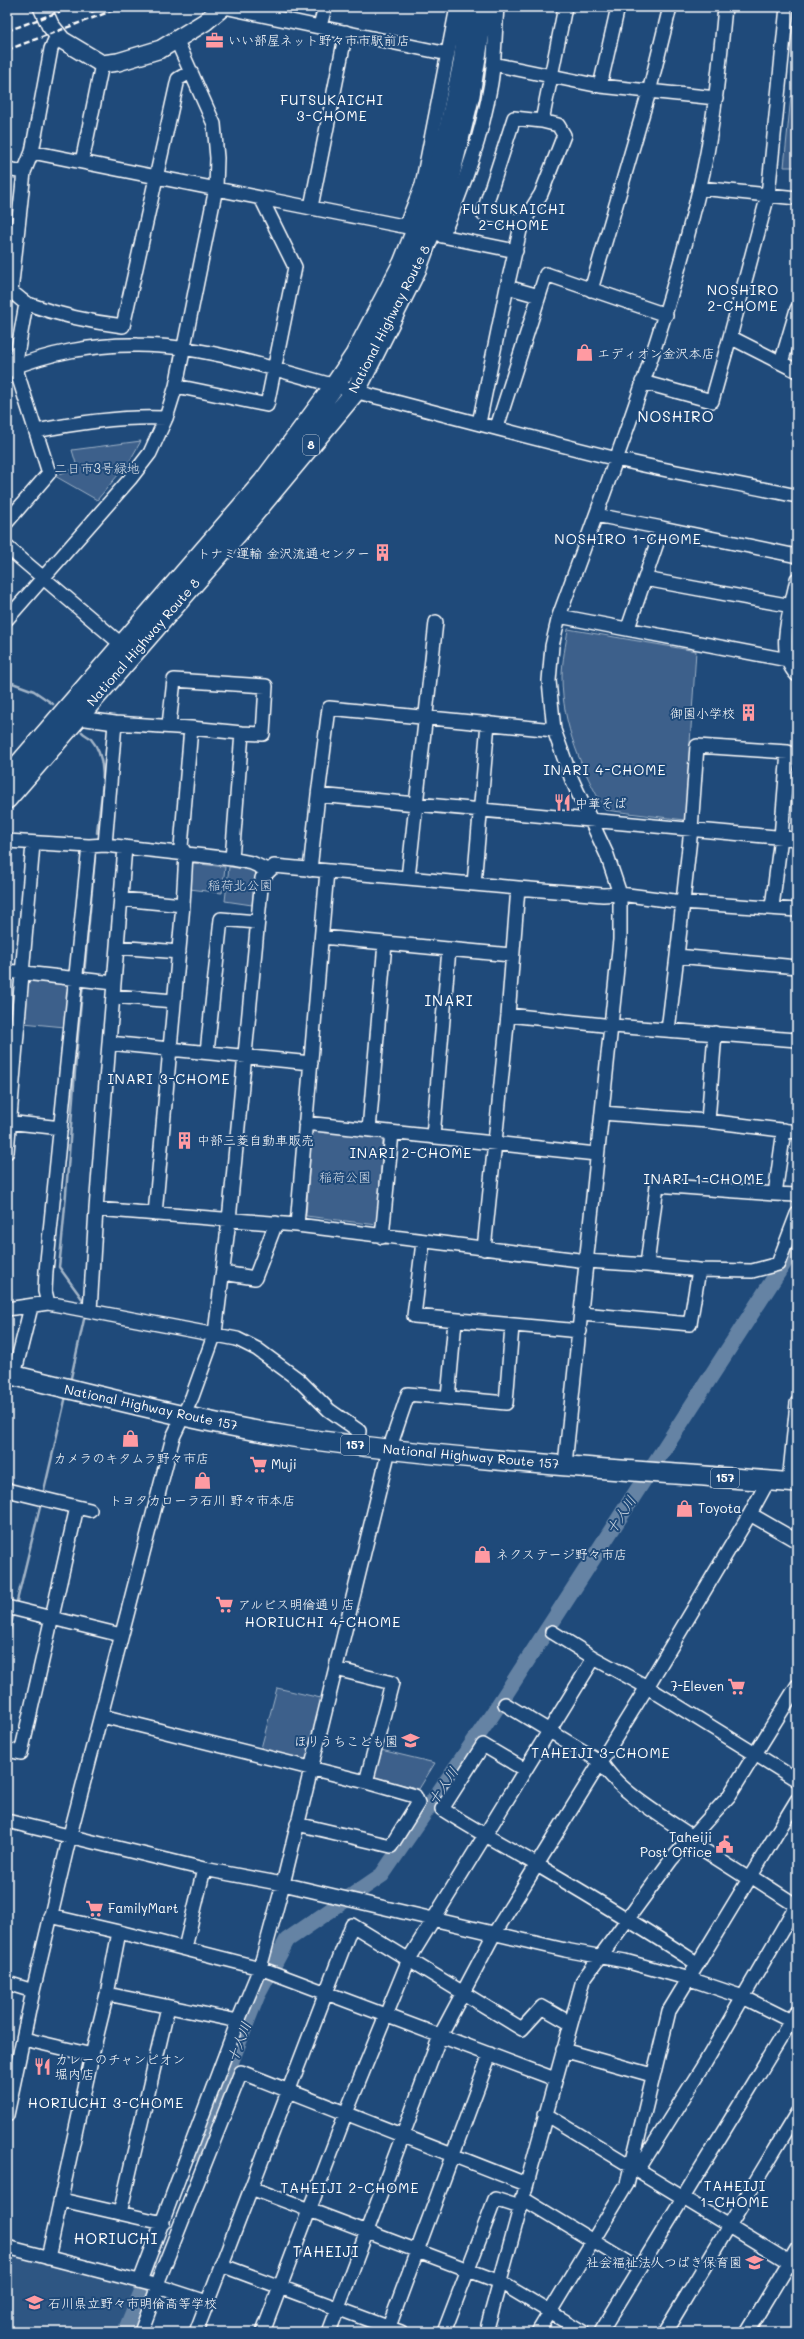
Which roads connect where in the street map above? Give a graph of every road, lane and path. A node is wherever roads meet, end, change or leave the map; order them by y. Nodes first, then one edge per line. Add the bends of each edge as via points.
1 (42, 7) edge
2 (223, 7) edge
3 (325, 7) edge
4 (565, 7) edge
5 (618, 7) edge
6 (670, 7) edge
7 (725, 7) edge
8 (787, 7) edge
9 (476, 11) edge
10 (320, 26) junction
11 (346, 32) junction
12 (57, 34) junction
13 (177, 41) junction
14 (448, 54) junction
15 (102, 64) junction
16 (493, 64) junction
17 (190, 72) junction
18 (550, 77) junction
19 (600, 86) junction
20 (649, 92) junction
21 (716, 98) junction
22 (542, 121) junction
23 (32, 152) junction
24 (82, 162) junction
25 (7, 169) edge
26 (24, 172) junction
27 (155, 176) junction
28 (216, 188) junction
29 (700, 188) junction
30 (768, 195) junction
31 (261, 198) junction
32 (797, 198) edge
33 (311, 207) junction
34 (523, 222) junction
35 (424, 231) junction
36 (516, 250) junction
37 (507, 287) junction
38 (592, 290) junction
39 (9, 292) edge
40 (539, 296) junction
41 (26, 304) junction
42 (797, 309) edge
43 (666, 315) junction
44 (730, 337) junction
45 (182, 348) junction
46 (782, 363) junction
47 (11, 368) edge
48 (276, 369) junction
49 (797, 371) edge
50 (642, 382) junction
51 (335, 385) junction
52 (176, 386) junction
53 (355, 392) junction
54 (166, 418) junction
55 (479, 423) junction
56 (497, 427) junction
57 (36, 431) junction
58 (615, 458) junction
59 (797, 496) edge
60 (596, 515) junction
61 (7, 522) edge
62 (662, 528) junction
63 (7, 547) edge
64 (797, 556) edge
65 (43, 577) junction
66 (645, 579) junction
67 (797, 580) edge
68 (792, 606) junction
69 (559, 616) junction
70 (7, 619) edge
71 (436, 622) dead end
72 (628, 628) junction
73 (121, 644) junction
74 (788, 660) junction
75 (797, 674) edge
76 (424, 717) junction
77 (79, 718) junction
78 (115, 723) junction
79 (488, 723) junction
80 (169, 725) junction
81 (191, 728) junction
82 (554, 730) junction
83 (242, 733) junction
84 (7, 778) edge
85 (318, 795) junction
86 (7, 799) edge
87 (415, 804) junction
88 (481, 811) junction
89 (591, 820) junction
90 (691, 829) junction
91 (781, 837) junction
92 (797, 839) edge
93 (7, 841) edge
94 (33, 844) junction
95 (105, 845) junction
96 (89, 846) junction
97 (125, 847) junction
98 (186, 854) junction
99 (232, 858) junction
100 (267, 870) junction
101 (310, 870) junction
102 (327, 871) junction
103 (408, 878) junction
104 (474, 884) junction
105 (518, 888) junction
106 (620, 894) junction
107 (121, 899) junction
108 (682, 902) junction
109 (183, 905) junction
110 (772, 907) junction
111 (797, 910) edge
112 (257, 922) junction
113 (322, 937) junction
114 (385, 943) junction
115 (117, 947) junction
116 (449, 949) junction
117 (179, 952) junction
118 (512, 955) junction
119 (677, 956) junction
120 (797, 967) edge
121 (7, 971) edge
122 (22, 973) junction
123 (77, 978) junction
124 (114, 983) junction
125 (113, 996) junction
126 (174, 1001) junction
127 (508, 1015) junction
128 (13, 1022) edge
129 (613, 1026) junction
130 (668, 1030) junction
131 (715, 1034) junction
132 (797, 1040) edge
133 (110, 1043) junction
134 (170, 1049) junction
135 (207, 1052) junction
136 (245, 1056) junction
137 (311, 1063) junction
138 (11, 1070) edge
139 (602, 1113) junction
140 (708, 1121) junction
141 (8, 1122) edge
142 (305, 1123) junction
143 (61, 1128) junction
144 (368, 1130) junction
145 (784, 1130) junction
146 (797, 1132) edge
147 (392, 1133) junction
148 (433, 1137) junction
149 (494, 1143) junction
150 (7, 1152) edge
151 (596, 1154) junction
152 (776, 1194) junction
153 (797, 1195) edge
154 (96, 1209) junction
155 (155, 1214) junction
156 (797, 1214) edge
157 (229, 1220) junction
158 (276, 1223) junction
159 (297, 1225) junction
160 (382, 1237) junction
161 (423, 1242) junction
162 (484, 1249) junction
163 (587, 1261) junction
164 (647, 1265) junction
165 (699, 1270) junction
166 (223, 1274) junction
167 (48, 1303) junction
168 (31, 1307) junction
169 (7, 1309) edge
170 (90, 1311) junction
171 (582, 1314) junction
172 (455, 1321) junction
173 (512, 1326) junction
174 (580, 1331) junction
175 (215, 1333) junction
176 (11, 1374) edge
177 (448, 1398) junction
178 (797, 1403) edge
179 (182, 1415) junction
180 (357, 1445) junction
181 (389, 1450) junction
182 (565, 1464) junction
183 (768, 1481) junction
184 (793, 1483) edge
185 (7, 1490) edge
186 (78, 1507) junction
187 (90, 1510) dead end
188 (750, 1514) junction
189 (797, 1541) edge
190 (12, 1609) edge
191 (52, 1619) junction
192 (552, 1632) dead end
193 (121, 1636) junction
194 (594, 1658) junction
195 (336, 1669) junction
196 (797, 1686) edge
197 (647, 1687) junction
198 (505, 1704) dead end
199 (102, 1716) junction
200 (550, 1731) junction
201 (7, 1750) edge
202 (756, 1753) junction
203 (601, 1762) junction
204 (311, 1769) junction
205 (525, 1770) junction
206 (797, 1780) edge
207 (366, 1782) junction
208 (797, 1800) edge
209 (7, 1821) edge
210 (298, 1824) junction
211 (70, 1835) junction
212 (484, 1836) junction
213 (690, 1838) junction
214 (537, 1865) junction
215 (204, 1869) junction
216 (750, 1877) junction
217 (283, 1884) junction
218 (797, 1905) edge
219 (50, 1916) junction
220 (432, 1919) junction
221 (628, 1919) junction
222 (119, 1932) junction
223 (494, 1934) junction
224 (185, 1948) junction
225 (599, 1958) junction
226 (409, 1959) junction
227 (698, 1964) junction
228 (266, 1971) junction
229 (690, 1978) junction
230 (7, 1983) edge
231 (33, 1991) junction
232 (326, 1993) junction
233 (107, 1994) junction
234 (463, 1994) junction
235 (743, 1997) junction
236 (168, 2007) junction
237 (385, 2015) junction
238 (795, 2019) edge
239 (238, 2021) junction
240 (570, 2023) junction
241 (440, 2036) junction
242 (24, 2039) junction
243 (563, 2050) junction
244 (490, 2054) junction
245 (92, 2055) junction
246 (652, 2075) junction
247 (556, 2078) junction
248 (289, 2090) junction
249 (346, 2113) junction
250 (797, 2113) edge
251 (545, 2114) junction
252 (7, 2115) edge
253 (403, 2135) junction
254 (453, 2155) junction
255 (635, 2168) junction
256 (526, 2184) junction
257 (251, 2188) junction
258 (682, 2198) junction
259 (62, 2200) junction
260 (521, 2203) junction
261 (310, 2210) junction
262 (120, 2213) junction
263 (163, 2223) junction
264 (728, 2225) junction
265 (367, 2232) junction
266 (592, 2241) junction
267 (7, 2247) edge
268 (797, 2249) edge
269 (418, 2251) junction
270 (48, 2258) junction
271 (221, 2265) junction
272 (793, 2265) edge
273 (468, 2270) junction
274 (639, 2270) junction
275 (500, 2282) junction
276 (149, 2283) junction
277 (280, 2287) junction
278 (207, 2302) junction
279 (338, 2309) junction
280 (550, 2312) junction
281 (392, 2330) edge
282 (141, 2332) edge
283 (196, 2332) edge
284 (263, 2332) edge
285 (330, 2332) edge
286 (444, 2332) edge
287 (486, 2332) edge
288 (538, 2332) edge
289 (583, 2332) edge
290 (601, 2332) edge
291 (665, 2332) edge
292 (747, 2332) edge

1 - 12 main road
2 - 10 street
2 - 13 main road
3 - 10 street
4 - 18 street
5 - 19 street
6 - 20 street
7 - 21 street
8 - 30 street
9 - 14 street
9 - 16 street
9 - 35 highway, National Highway Route 8 / 8
10 - 11 street
11 - 14 street
11 - 33 street
12 - 15 main road via 68,46
12 - 23 street via 51,49
13 - 15 main road via 143,55
13 - 17 street
14 - 35 street via 422,185
15 - 24 street
16 - 18 street
16 - 35 street via 476,151 461,194
17 - 27 street via 178,79
17 - 28 street via 214,124
18 - 19 street
18 - 22 street
19 - 20 street
20 - 21 street
20 - 38 street
21 - 29 street
22 - 34 street via 558,125 564,135 541,194
22 - 34 street via 514,118 483,214
23 - 24 street
23 - 26 street
24 - 27 street
25 - 26 street
26 - 39 street
27 - 28 street
27 - 41 street via 123,326 93,322
28 - 31 street
28 - 45 street
29 - 30 street
29 - 43 street
30 - 32 street
30 - 44 street
31 - 33 street
31 - 48 street via 295,267
33 - 35 street
34 - 36 street
35 - 36 street
35 - 51 highway, National Highway Route 8 / 8
35 - 53 highway, National Highway Route 8 / 8 via 417,268
36 - 37 street
37 - 40 street
37 - 55 street
38 - 40 street via 546,274
38 - 43 street
39 - 41 street
40 - 56 street
41 - 47 street
42 - 46 street
43 - 50 street
44 - 46 street
44 - 50 street via 712,401
45 - 47 street via 138,345 98,347 48,356
45 - 48 street
45 - 52 street
46 - 49 street
47 - 57 street
48 - 51 street
48 - 52 street via 268,405
50 - 58 street
51 - 53 street
51 - 73 highway, National Highway Route 8 / 8 via 239,511
52 - 54 street
53 - 55 street
53 - 77 highway, National Highway Route 8 / 8 via 301,459
54 - 57 street via 132,416 92,420
54 - 65 street via 150,453
55 - 56 street
56 - 58 street
57 - 61 street via 49,473
58 - 59 street
58 - 60 street
60 - 62 street
60 - 69 street
62 - 64 street
62 - 66 street
63 - 65 street
65 - 70 street
65 - 73 street
66 - 68 street
66 - 72 street
67 - 68 street
68 - 74 street via 787,633
69 - 72 street
69 - 82 street via 552,646 549,681
71 - 76 street
72 - 74 street
73 - 84 highway, National Highway Route 8 / 8
74 - 75 street
76 - 79 street
76 - 85 street via 329,708
76 - 87 street
77 - 78 street
77 - 86 highway, National Highway Route 8 / 8
78 - 80 street
78 - 95 street
79 - 82 street
79 - 88 street
80 - 81 street
80 - 83 street via 174,680 266,686 263,734
81 - 83 street
81 - 98 street via 181,847
82 - 89 street via 572,780
83 - 99 street
85 - 87 street
85 - 101 street
87 - 88 street
87 - 103 street
88 - 89 street
88 - 104 street
89 - 90 street
89 - 106 street via 607,855
90 - 91 street
90 - 91 street via 697,746 788,752
90 - 108 street
91 - 92 street
91 - 110 street
93 - 94 street
94 - 96 street
94 - 122 street
95 - 96 street
95 - 97 street
96 - 123 street
97 - 98 street
97 - 107 street
98 - 99 street
98 - 109 street
99 - 100 street via 252,862
100 - 101 street via 274,866
100 - 112 street via 262,878
101 - 102 street
102 - 103 street
102 - 113 street
103 - 104 street
104 - 105 street
105 - 106 street
105 - 118 street
106 - 108 street
106 - 129 street via 620,940
107 - 109 street
107 - 115 street
108 - 110 street
108 - 119 street
109 - 117 street
110 - 111 street
112 - 135 street via 221,919
112 - 136 street
113 - 114 street
113 - 137 street
114 - 116 street
114 - 144 street
115 - 117 street
115 - 124 street
116 - 118 street
116 - 148 street
117 - 126 street
118 - 127 street
119 - 120 street
119 - 130 street
121 - 122 street
122 - 123 street
122 - 128 street
123 - 124 street
123 - 143 street
124 - 125 street
125 - 126 street
125 - 133 street
126 - 134 street
127 - 129 street
127 - 149 street
128 - 138 street
129 - 130 street
129 - 139 street
130 - 131 street
131 - 132 street
131 - 140 street
133 - 134 street
133 - 154 street
134 - 135 street
134 - 155 street
135 - 136 street
136 - 137 street
136 - 157 street
137 - 142 street
138 - 141 street
139 - 140 street
139 - 151 street
140 - 145 street
141 - 143 street
141 - 150 street
142 - 144 street
142 - 159 street
143 - 167 street via 46,1271 45,1291
144 - 147 street
145 - 146 street
145 - 152 street
147 - 148 street
147 - 160 street
148 - 149 street
149 - 151 street
149 - 162 street
151 - 163 street
152 - 153 street
152 - 164 street via 657,1185
154 - 155 street
154 - 170 street
155 - 157 street
156 - 165 street via 778,1264 752,1272
157 - 158 street
157 - 166 street
158 - 159 street
158 - 166 street via 255,1278
159 - 160 street
160 - 161 street
161 - 162 street
161 - 172 street via 414,1316
162 - 163 street
163 - 164 street
163 - 171 street
164 - 165 street
165 - 171 street via 690,1324
166 - 175 street
167 - 168 street
167 - 170 street
168 - 169 street
168 - 176 street
170 - 175 street
171 - 174 street
172 - 173 street
172 - 177 street
173 - 174 street
173 - 177 street via 506,1403
174 - 182 street
175 - 179 street via 192,1397
175 - 180 street via 257,1349 299,1380 329,1410 359,1431
176 - 179 highway, National Highway Route 157 / 157
177 - 181 street via 408,1394
178 - 184 street
179 - 180 highway, National Highway Route 157 / 157 via 291,1436
179 - 193 street via 173,1437
180 - 181 highway, National Highway Route 157 / 157
181 - 182 highway, National Highway Route 157 / 157
181 - 195 street
182 - 183 highway, National Highway Route 157 / 157
183 - 184 highway, National Highway Route 157 / 157
183 - 188 street
185 - 186 street
186 - 187 street
186 - 191 street
188 - 189 street
188 - 197 street
190 - 191 street
191 - 193 street
191 - 201 street via 21,1753
192 - 194 street
193 - 199 street
194 - 197 street
194 - 200 street
195 - 204 street
195 - 207 street via 392,1683
196 - 202 street
197 - 202 street
197 - 203 street
198 - 200 street
199 - 204 street
199 - 211 street
200 - 203 street
200 - 205 street
202 - 206 street
202 - 213 street via 729,1796
203 - 213 street via 606,1770 641,1802
203 - 214 street
204 - 207 street
204 - 210 street
205 - 212 street
205 - 212 street via 483,1745 442,1809
207 - 210 street via 415,1796 418,1803 391,1846
208 - 216 street
209 - 211 street
210 - 217 street
211 - 215 street
211 - 219 street
212 - 214 street
212 - 220 street
213 - 216 street
213 - 221 street
214 - 221 street
214 - 223 street
215 - 217 street
215 - 224 street
216 - 218 street
216 - 227 street
217 - 220 street
217 - 228 street
218 - 235 street
219 - 222 street
219 - 231 street
220 - 223 street
220 - 226 street
221 - 225 street
221 - 227 street
222 - 224 street
222 - 233 street
223 - 225 street
223 - 234 street
224 - 228 street
225 - 229 street via 625,1961
225 - 240 street via 583,1980
226 - 232 street via 352,1926
226 - 234 street
226 - 237 street
227 - 229 street
228 - 232 street
228 - 239 street
229 - 235 street
229 - 246 street via 669,2011
230 - 231 street
231 - 242 street
232 - 237 street
232 - 248 street
233 - 236 street
233 - 245 street
234 - 240 street via 522,2029 542,2007
234 - 241 street
235 - 238 street
235 - 255 street via 705,2062
236 - 239 street
236 - 262 street
237 - 241 street
237 - 249 street
238 - 258 street
239 - 263 street
240 - 243 street
241 - 244 street
241 - 253 street
242 - 245 street
242 - 252 street
243 - 246 street
243 - 247 street
244 - 247 street
244 - 254 street
245 - 259 street
246 - 255 street
247 - 251 street
248 - 249 street
248 - 257 street
248 - 276 street via 240,2072 159,2279
249 - 253 street
249 - 261 street
250 - 264 street
251 - 255 street
251 - 256 street
253 - 254 street
253 - 265 street
254 - 256 street
254 - 269 street
255 - 258 street
255 - 266 street
256 - 260 street
257 - 261 street
257 - 271 street
258 - 264 street
258 - 274 street
259 - 262 street
259 - 270 street
260 - 266 street
260 - 273 street via 495,2199
260 - 275 street
261 - 265 street
261 - 277 street
262 - 263 street
263 - 276 street
264 - 272 street
264 - 291 street
265 - 269 street
265 - 279 street
266 - 274 street
266 - 280 street
267 - 270 street
268 - 272 street
269 - 273 street
269 - 281 street
270 - 276 street
271 - 277 street
271 - 278 street
272 - 292 street
273 - 275 street
273 - 286 street
274 - 290 street
275 - 280 street
275 - 287 street
276 - 278 street
276 - 282 street
277 - 279 street
277 - 284 street
278 - 283 street
279 - 281 street
279 - 285 street
280 - 288 street
280 - 289 street

